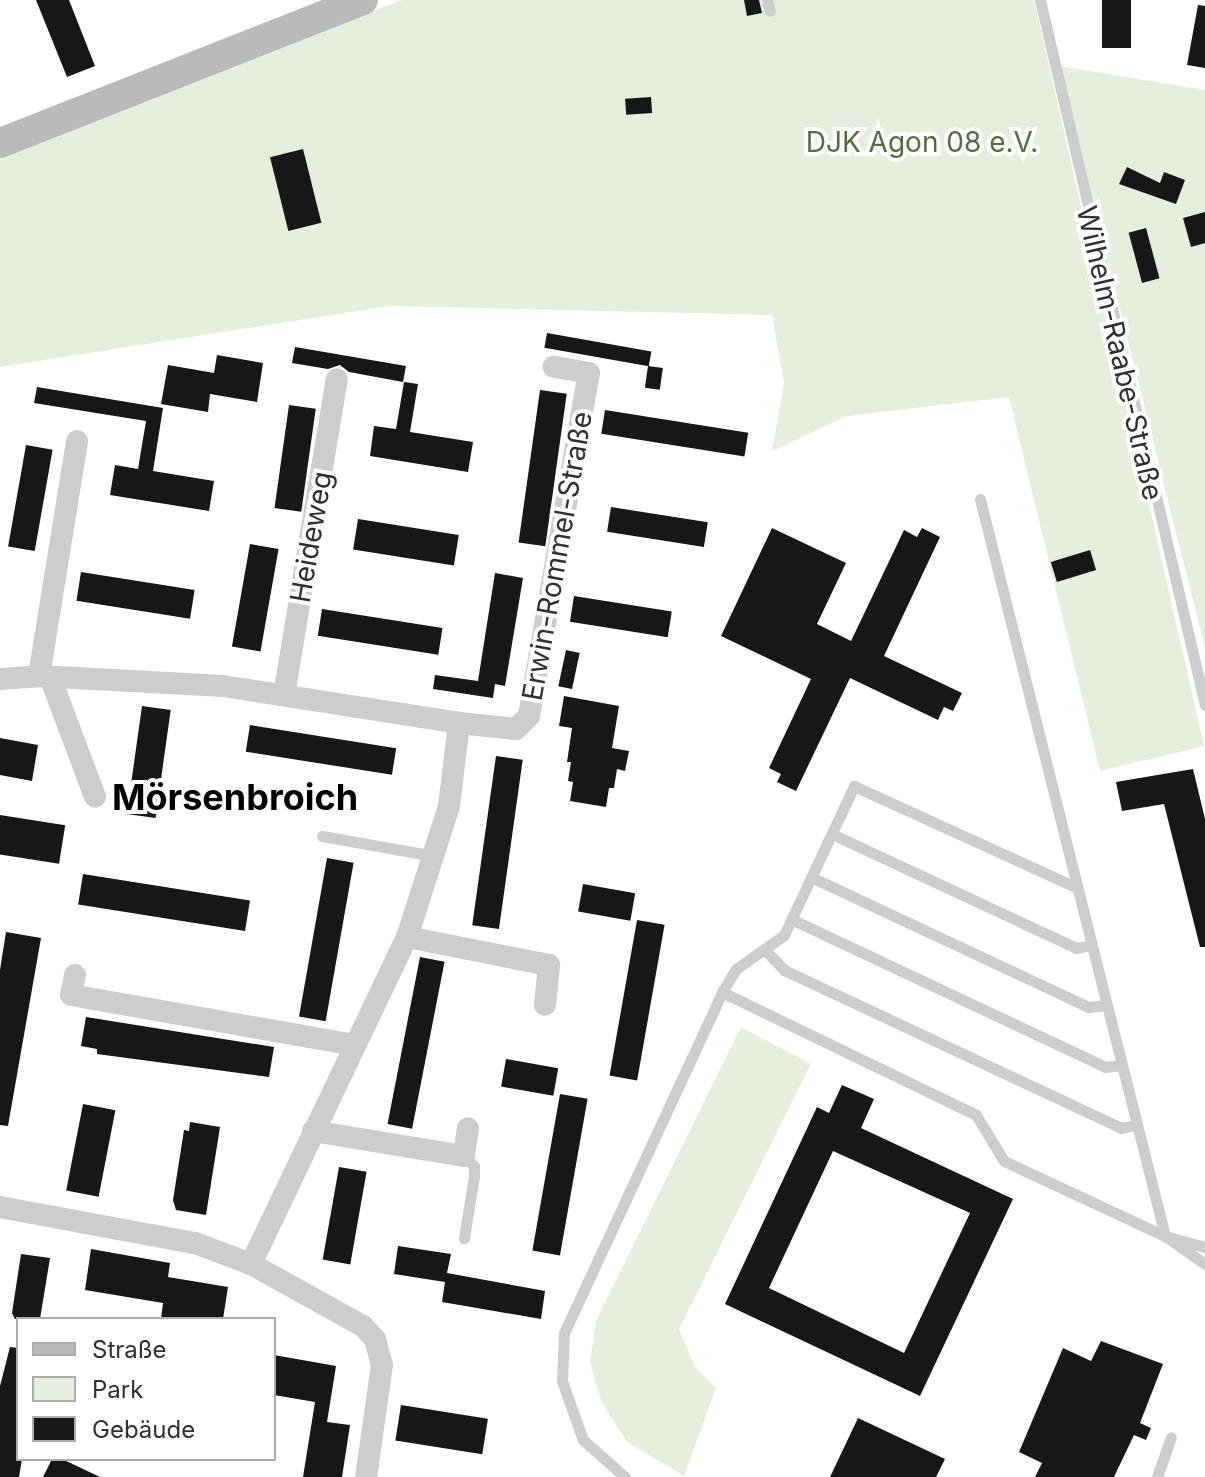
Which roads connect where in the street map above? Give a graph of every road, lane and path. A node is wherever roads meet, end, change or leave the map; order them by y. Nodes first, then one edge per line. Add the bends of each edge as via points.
1 (363, 0) edge
2 (1040, 0) edge
3 (0, 143) edge
4 (554, 367) dead end
5 (337, 379) dead end
6 (77, 441) dead end
7 (980, 499) dead end
8 (45, 677) junction
9 (0, 679) edge
10 (284, 695) junction
11 (1205, 705) edge
12 (459, 723) junction
13 (95, 797) dead end
14 (832, 834) junction
15 (322, 836) dead end
16 (435, 856) junction
17 (811, 877) junction
18 (1076, 887) junction
19 (791, 919) junction
20 (407, 937) junction
21 (1091, 945) junction
22 (765, 950) junction
23 (75, 975) dead end
24 (722, 992) junction
25 (545, 1005) dead end
26 (1106, 1005) junction
27 (355, 1045) junction
28 (1122, 1065) junction
29 (1137, 1125) junction
30 (468, 1128) dead end
31 (313, 1131) junction
32 (464, 1156) junction
33 (0, 1207) edge
34 (1165, 1236) junction
35 (464, 1238) dead end
36 (1205, 1247) edge
37 (251, 1264) junction
38 (1205, 1264) edge
39 (1171, 1437) dead end
40 (366, 1477) edge
41 (625, 1477) edge
42 (1157, 1477) edge

1 - 3 main road
2 - 11 lane, Wilhelm-Raabe-Straße
4 - 12 street, Erwin-Rommel-Straße via 589,373 529,716 516,729
5 - 10 street, Heideweg
6 - 8 street via 40,631
7 - 18 lane
8 - 9 street
8 - 10 street via 142,679
8 - 13 street
10 - 12 street
12 - 16 street via 449,806
14 - 17 lane
14 - 18 lane via 854,786
14 - 21 lane via 1076,948
15 - 16 lane
16 - 20 street
17 - 19 lane
17 - 26 lane via 1089,1007
18 - 21 lane
19 - 22 lane via 784,935
19 - 28 lane via 1105,1067
20 - 25 street via 549,965
20 - 27 street
21 - 26 lane
22 - 24 lane via 736,969
22 - 29 lane via 798,977 1121,1128
23 - 27 street via 71,995
24 - 34 lane via 976,1115 1004,1161
24 - 41 lane via 564,1333 562,1381 583,1440
26 - 28 lane
27 - 31 street
28 - 29 lane
29 - 34 lane
30 - 32 street
31 - 32 street
31 - 37 street
32 - 35 lane via 474,1166
33 - 37 street via 164,1234
34 - 36 lane
34 - 38 lane
37 - 40 street via 342,1312 375,1339 382,1365
39 - 42 lane

